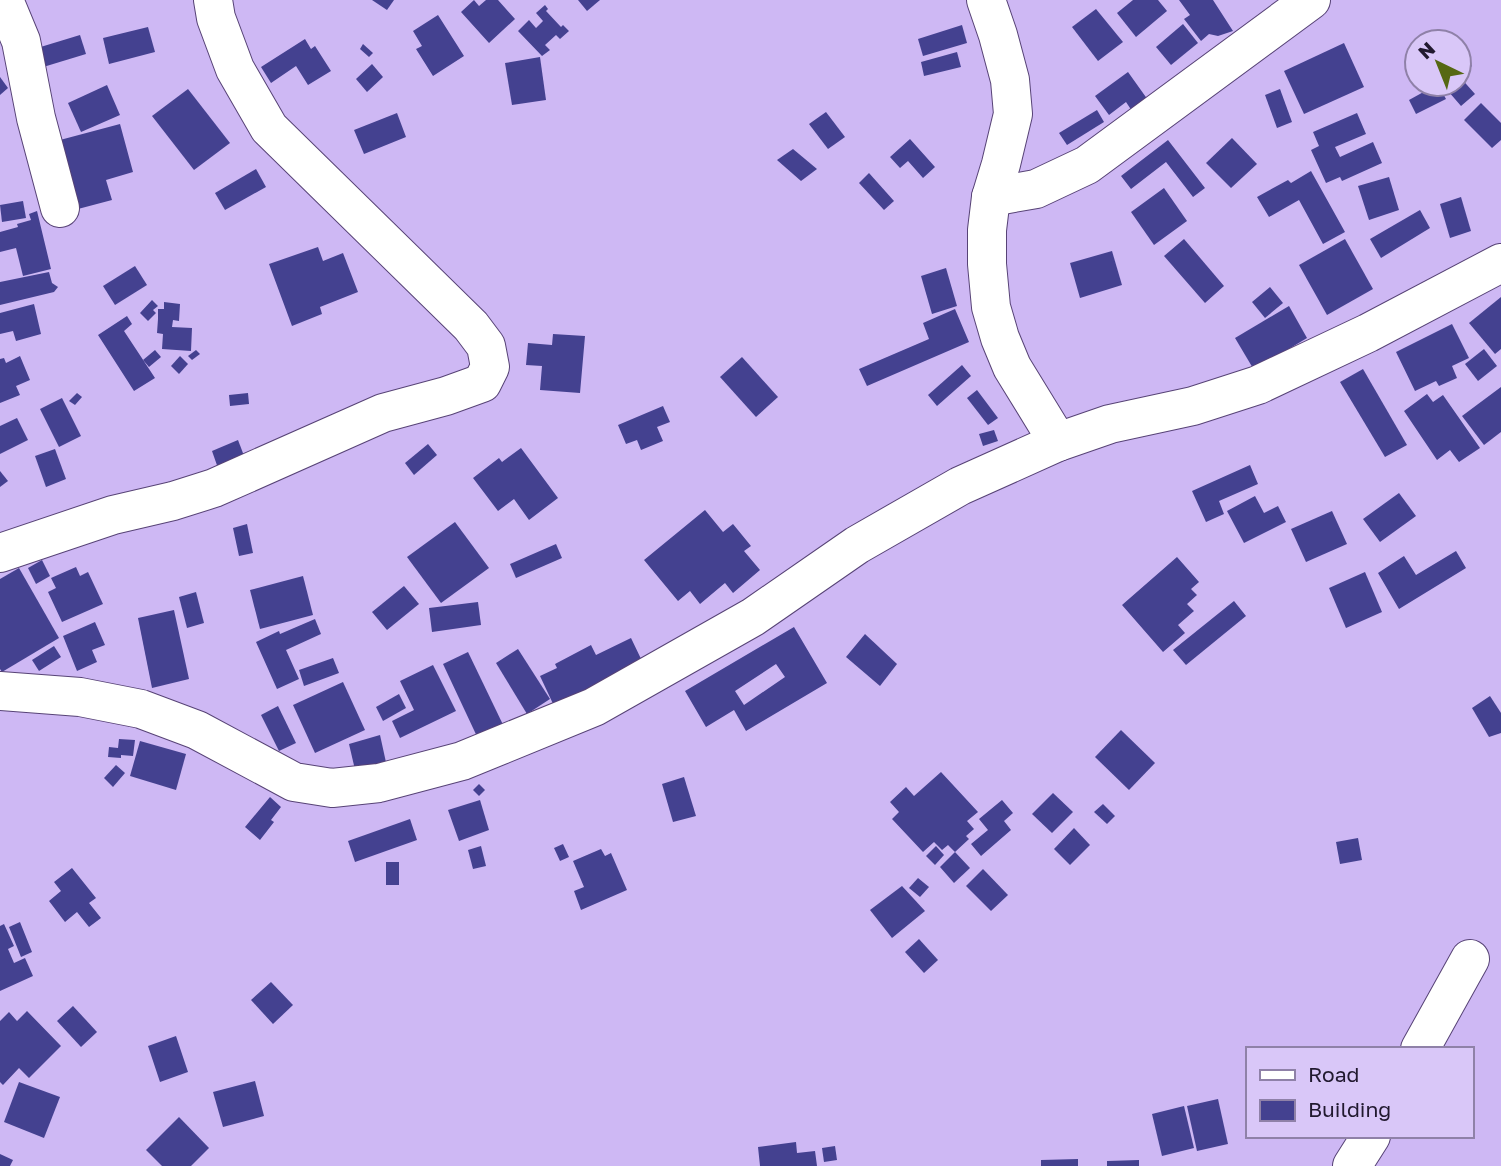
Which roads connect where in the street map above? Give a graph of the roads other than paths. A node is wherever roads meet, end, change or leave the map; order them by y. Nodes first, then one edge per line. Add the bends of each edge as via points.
1 (4, 0) edge
2 (213, 0) edge
3 (986, 0) edge
4 (1311, 0) edge
5 (991, 197) junction
6 (60, 208) dead end
7 (1501, 263) edge
8 (1058, 442) junction
9 (0, 553) edge
10 (0, 691) edge
11 (1470, 959) dead end
12 (1421, 1047) edge
13 (1370, 1138) edge
14 (1352, 1166) edge

1 - 6 street via 21,41
2 - 9 street via 235,69 269,128 471,326 486,346 490,367 482,383 383,413 214,488
3 - 5 street via 1010,80 1013,114
4 - 5 street via 1087,165 1036,188
5 - 8 street via 987,264 991,307 1012,367
7 - 8 street via 1258,385
8 - 10 street via 960,486 857,545 753,617 594,707 462,761 379,783 332,788 294,782 197,730 141,709 80,697
11 - 12 street
13 - 14 street

